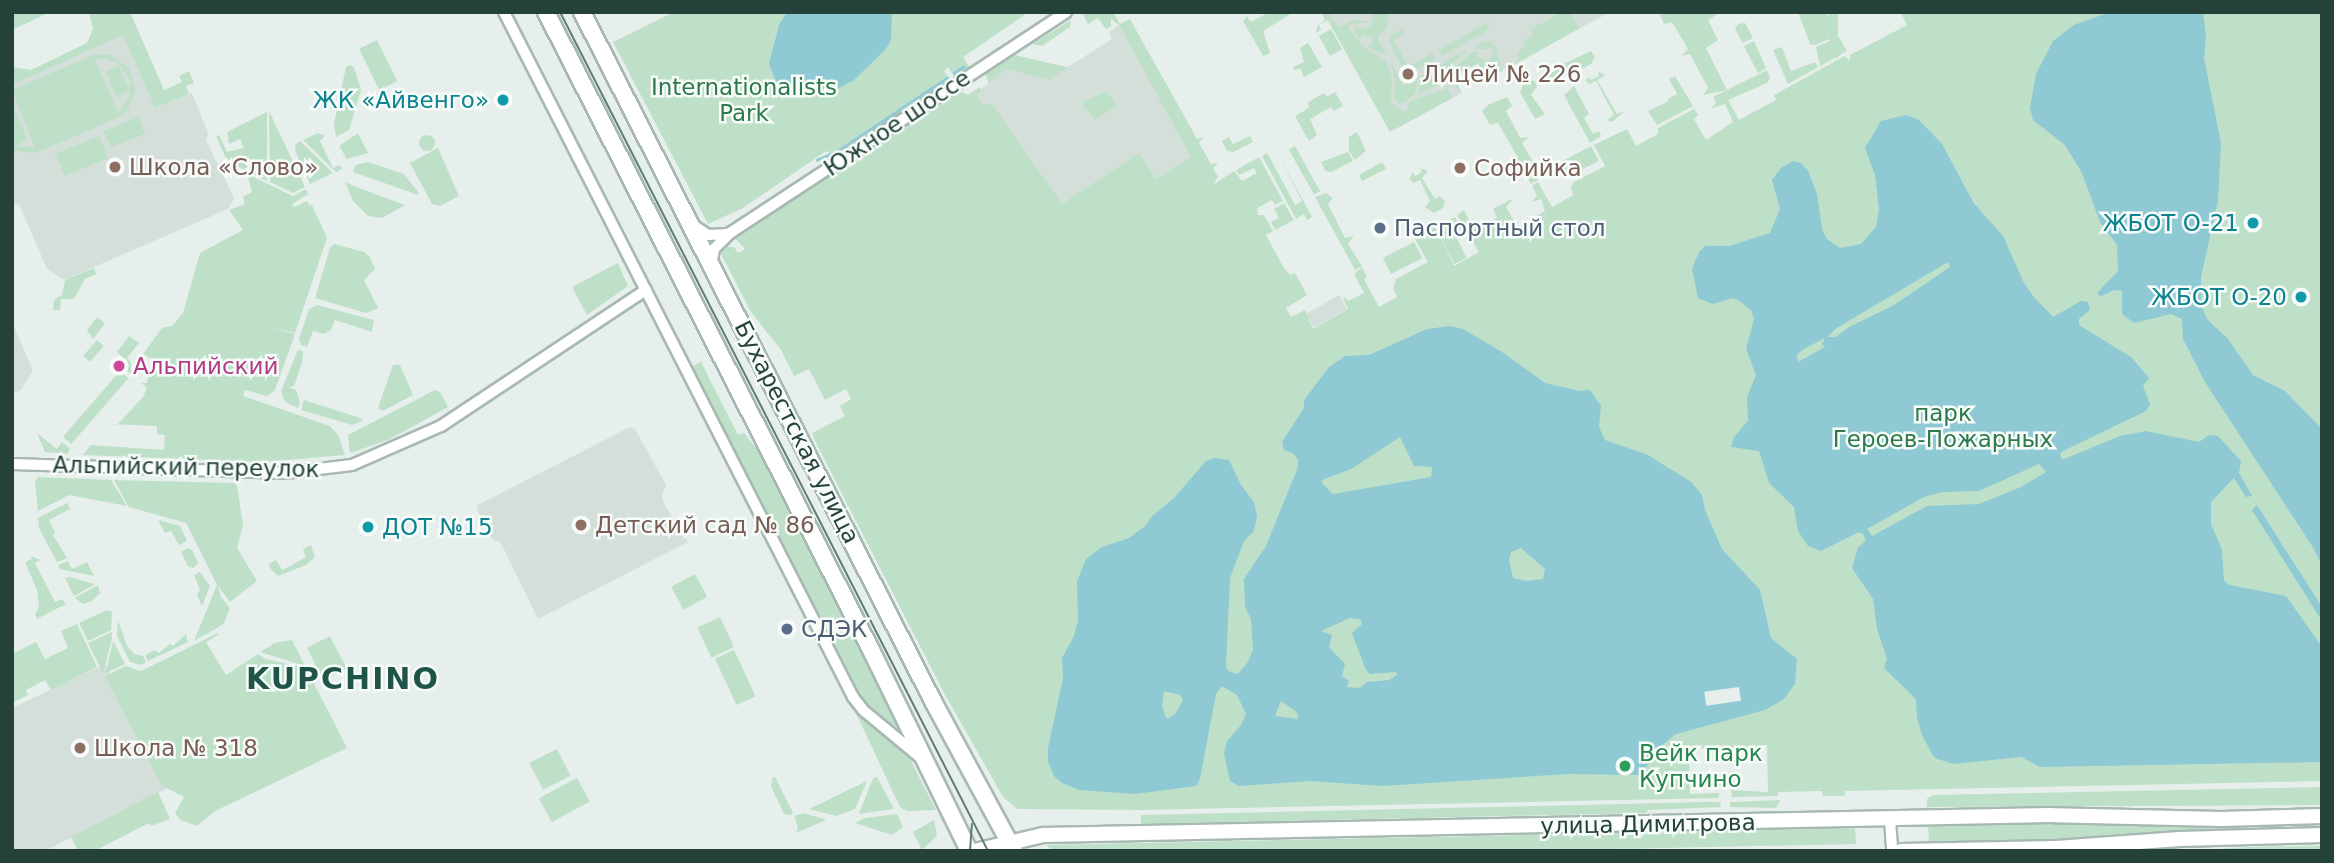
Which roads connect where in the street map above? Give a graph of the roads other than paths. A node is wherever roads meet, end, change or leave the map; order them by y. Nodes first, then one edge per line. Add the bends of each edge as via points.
1 (504, 12) edge
2 (546, 12) edge
3 (582, 12) edge
4 (1066, 12) edge
5 (687, 218) junction
6 (728, 234) junction
7 (711, 265) junction
8 (646, 290) junction
9 (12, 464) edge
10 (923, 759) junction
11 (2322, 816) edge
12 (1890, 819) junction
13 (2322, 835) edge
14 (1011, 846) edge
15 (969, 851) edge
16 (975, 851) edge
17 (1892, 851) edge
18 (1901, 851) edge

1 - 8 street, Бухарестская улица
2 - 10 main road, Бухарестская улица
3 - 5 main road, Бухарестская улица
4 - 6 street, Южное шоссе
5 - 6 street via 708,235
5 - 7 main road, Бухарестская улица
6 - 7 street, Южное шоссе via 713,249
7 - 14 main road, Бухарестская улица
8 - 9 street, Альпийский переулок via 441,426 352,465 286,473
8 - 10 street, Бухарестская улица via 853,696 863,710
10 - 15 main road, Бухарестская улица
11 - 12 street, улица Димитрова
12 - 14 street, улица Димитрова via 1043,835
12 - 17 street
13 - 18 street
14 - 16 street, улица Димитрова

